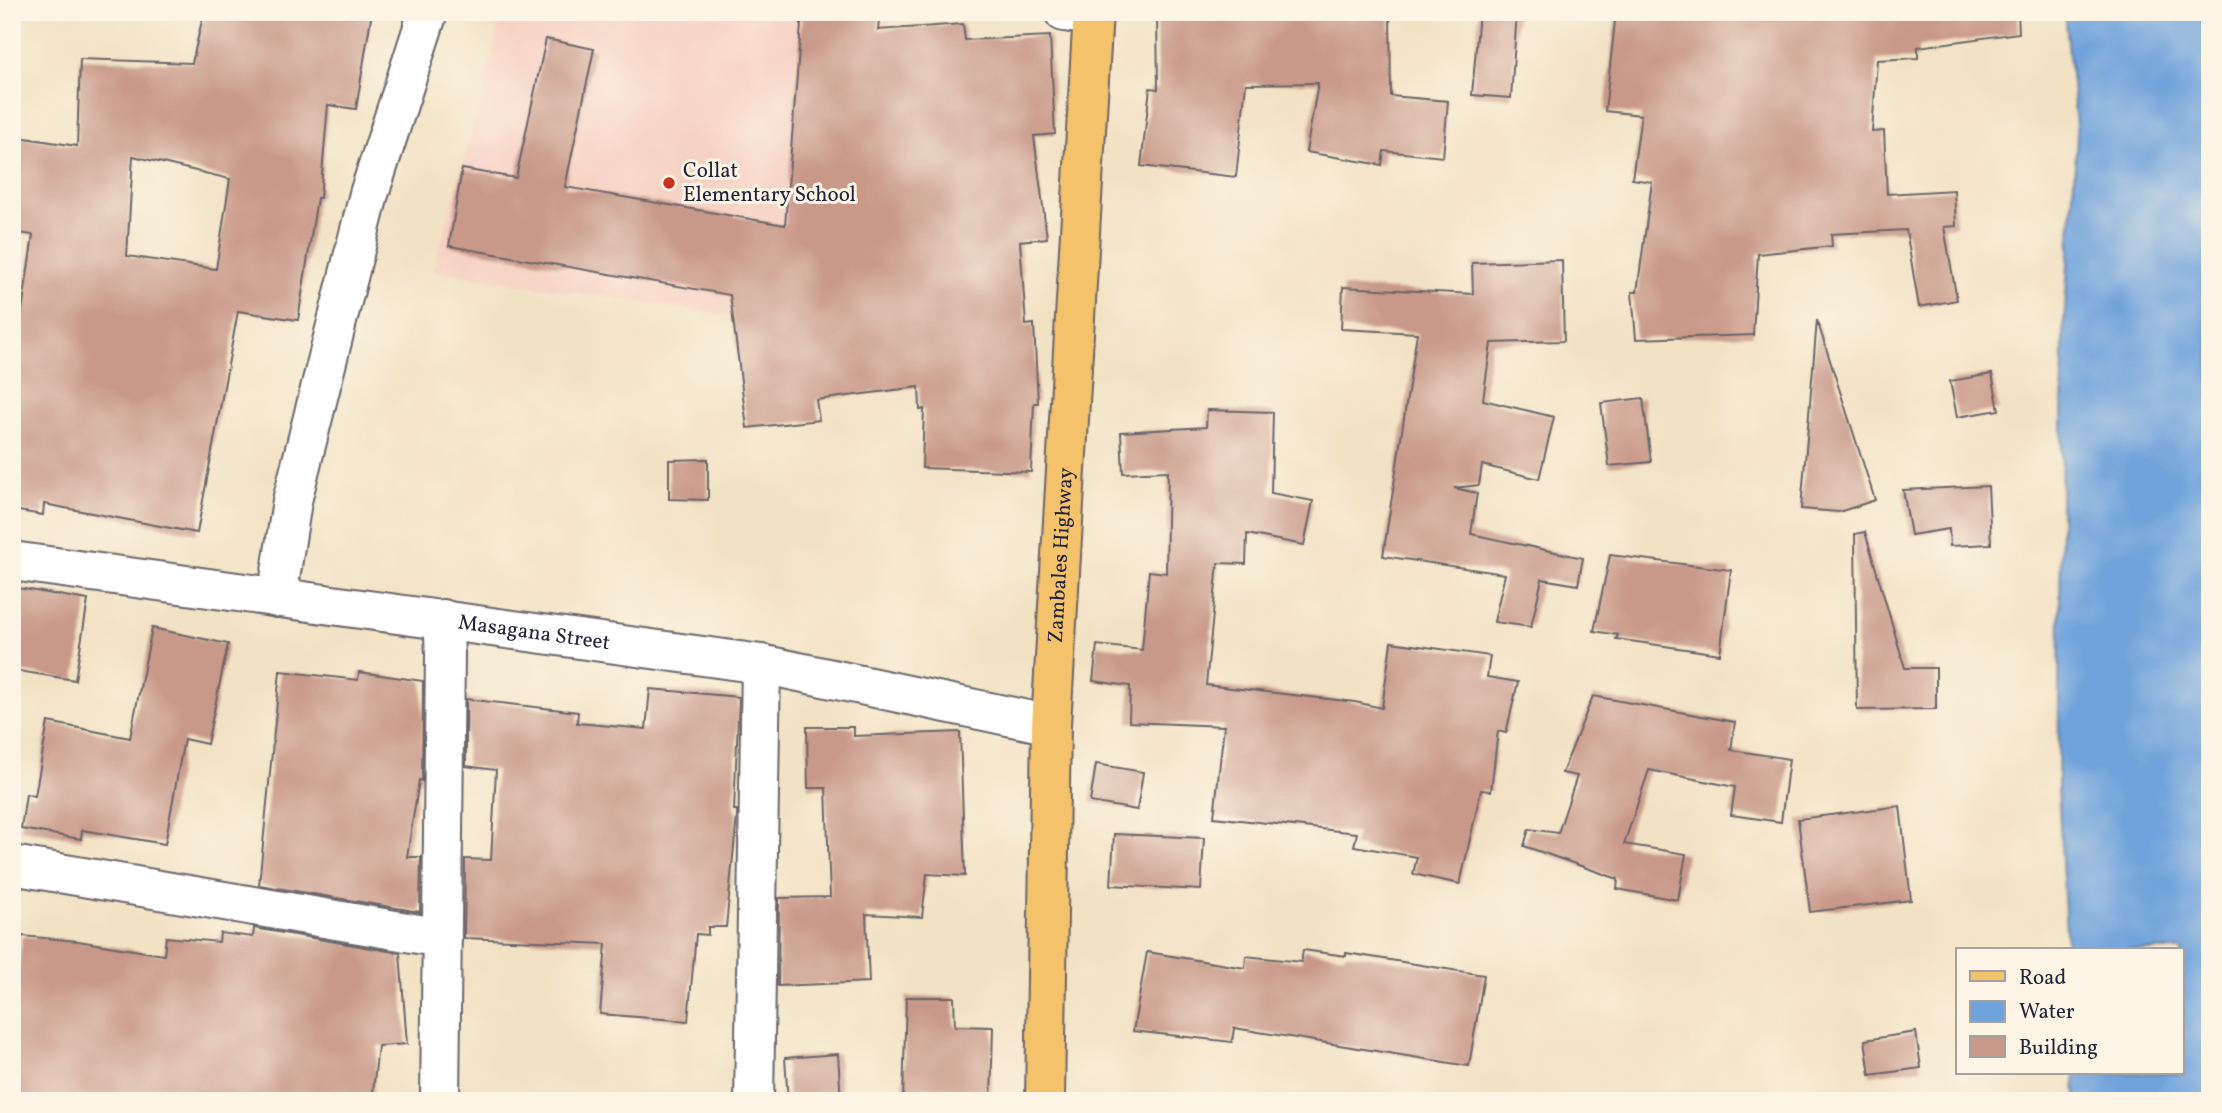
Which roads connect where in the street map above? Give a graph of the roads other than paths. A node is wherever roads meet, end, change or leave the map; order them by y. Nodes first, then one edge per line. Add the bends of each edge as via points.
1 (428, 12) edge
2 (1083, 14) edge
3 (12, 561) edge
4 (277, 598) junction
5 (443, 620) junction
6 (761, 664) junction
7 (1051, 725) junction
8 (12, 865) edge
9 (442, 938) junction
10 (440, 1101) edge
11 (754, 1101) edge
12 (1045, 1101) edge

1 - 4 street via 369,194 292,501
2 - 7 main road, Zambales Highway
3 - 4 street, Masagana Street
4 - 5 street, Masagana Street
5 - 6 street, Masagana Street
5 - 9 street
6 - 7 street, Masagana Street
6 - 11 street
7 - 12 main road, Zambales Highway
8 - 9 street
9 - 10 street

